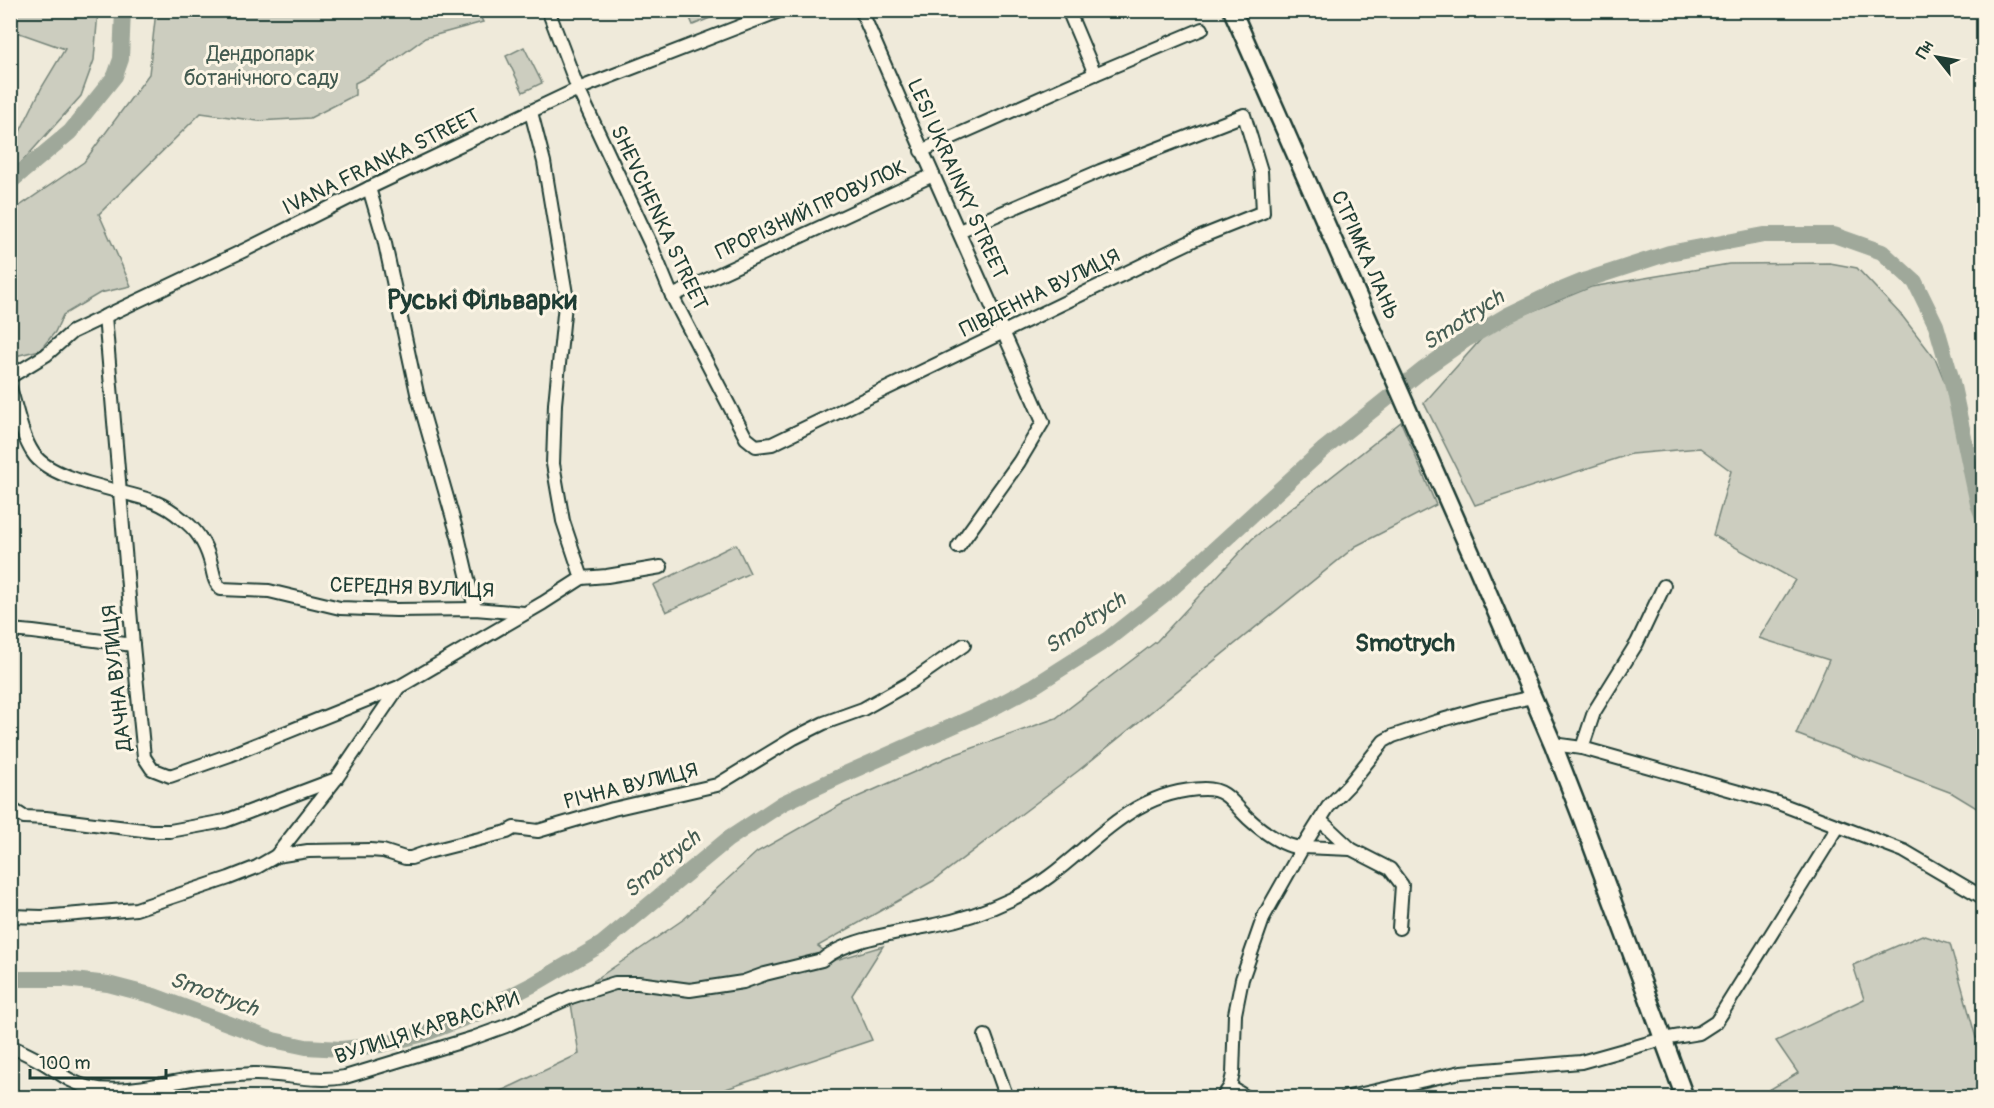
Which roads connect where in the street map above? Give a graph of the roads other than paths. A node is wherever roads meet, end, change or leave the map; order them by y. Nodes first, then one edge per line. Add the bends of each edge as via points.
1 (548, 10) edge
2 (782, 10) edge
3 (861, 10) edge
4 (1068, 10) edge
5 (1232, 10) edge
6 (1202, 28) dead end
7 (1095, 74) junction
8 (578, 89) junction
9 (531, 112) junction
10 (921, 151) junction
11 (933, 175) junction
12 (369, 188) junction
13 (959, 231) junction
14 (672, 296) junction
15 (105, 316) junction
16 (1003, 332) junction
17 (10, 376) edge
18 (10, 388) edge
19 (746, 438) joint
20 (120, 492) junction
21 (958, 547) dead end
22 (662, 567) dead end
23 (582, 578) junction
24 (1664, 586) dead end
25 (475, 609) junction
26 (524, 613) junction
27 (10, 630) edge
28 (133, 645) junction
29 (964, 645) dead end
30 (399, 687) junction
31 (1532, 697) junction
32 (1553, 744) junction
33 (1582, 748) junction
34 (336, 779) junction
35 (10, 808) edge
36 (1320, 820) junction
37 (1838, 827) junction
38 (1303, 848) junction
39 (1351, 849) junction
40 (276, 856) junction
41 (1983, 898) edge
42 (10, 916) edge
43 (1399, 928) dead end
44 (985, 1036) dead end
45 (1663, 1039) junction
46 (10, 1046) edge
47 (1230, 1087) junction
48 (1007, 1098) edge
49 (1222, 1098) edge
50 (1248, 1098) edge
51 (1344, 1098) edge
52 (1684, 1098) edge

1 - 8 street, SHEVCHENKA STREET
2 - 8 street, IVANA FRANKA STREET
3 - 10 street, LESI UKRAINKY STREET
4 - 7 street
5 - 31 main road, СТРІМКА ЛАНЬ
6 - 7 street, ПРОРІЗНИЙ ПРОВУЛОК
7 - 10 street, ПРОРІЗНИЙ ПРОВУЛОК
8 - 9 street, IVANA FRANKA STREET
8 - 14 street, SHEVCHENKA STREET
9 - 12 street, IVANA FRANKA STREET
9 - 23 street via 544,162 566,294 553,464 563,521
10 - 11 street, LESI UKRAINKY STREET
11 - 13 street, LESI UKRAINKY STREET
11 - 14 street, ПРОРІЗНИЙ ПРОВУЛОК
12 - 15 street, IVANA FRANKA STREET
12 - 25 street via 417,393
13 - 16 street, LESI UKRAINKY STREET
13 - 16 street, ПІВДЕННА ВУЛИЦЯ via 1244,115 1261,171 1263,212 1198,238
14 - 19 street, SHEVCHENKA STREET
15 - 17 street, IVANA FRANKA STREET via 72,332 46,355
15 - 20 street, ДАЧНА ВУЛИЦЯ
16 - 19 street, ПІВДЕННА ВУЛИЦЯ via 772,444 756,446
16 - 21 street, LESI UKRAINKY STREET via 1044,422
18 - 20 street, СЕРЕДНЯ ВУЛИЦЯ via 34,455 48,467
20 - 25 street, СЕРЕДНЯ ВУЛИЦЯ via 163,505 193,528 209,557 217,585 223,590 269,591 340,608
20 - 28 street, ДАЧНА ВУЛИЦЯ
22 - 23 street, СЕРЕДНЯ ВУЛИЦЯ
23 - 26 street, СЕРЕДНЯ ВУЛИЦЯ
24 - 33 street via 1637,643 1594,712
25 - 26 street, СЕРЕДНЯ ВУЛИЦЯ
26 - 30 street, СЕРЕДНЯ ВУЛИЦЯ
27 - 28 street
28 - 30 street, ДАЧНА ВУЛИЦЯ via 144,757 152,769 170,776
29 - 40 street, РІЧНА ВУЛИЦЯ via 912,682 794,738 717,785 538,831 514,828 411,858 370,850
30 - 34 street, РІЧНА ВУЛИЦЯ
31 - 32 main road, СТРІМКА ЛАНЬ
31 - 36 street via 1484,708 1384,741
32 - 33 street
32 - 45 main road, СТРІМКА ЛАНЬ
33 - 37 street via 1755,796
34 - 35 street via 225,821 161,831 24,817
34 - 40 street, РІЧНА ВУЛИЦЯ
36 - 38 street
36 - 39 street
37 - 41 street via 1904,851
37 - 45 street via 1716,1022 1699,1033
38 - 39 street
38 - 46 street, ВУЛИЦЯ КАРВАСАРИ via 1287,845 1249,819 1219,791 1202,789 1172,794 1150,800 1127,813 1036,887 968,917 888,933 822,960 743,982 690,990 615,982 473,1038 329,1080 266,1074 119,1089 92,1088 70,1081
38 - 47 street via 1264,916 1242,979 1235,1014
39 - 43 street via 1390,869 1402,885
40 - 42 street, РІЧНА ВУЛИЦЯ via 229,878 136,909
44 - 48 street
45 - 51 street via 1581,1062 1461,1072
45 - 52 main road, СТРІМКА ЛАНЬ
47 - 49 street
47 - 50 street

